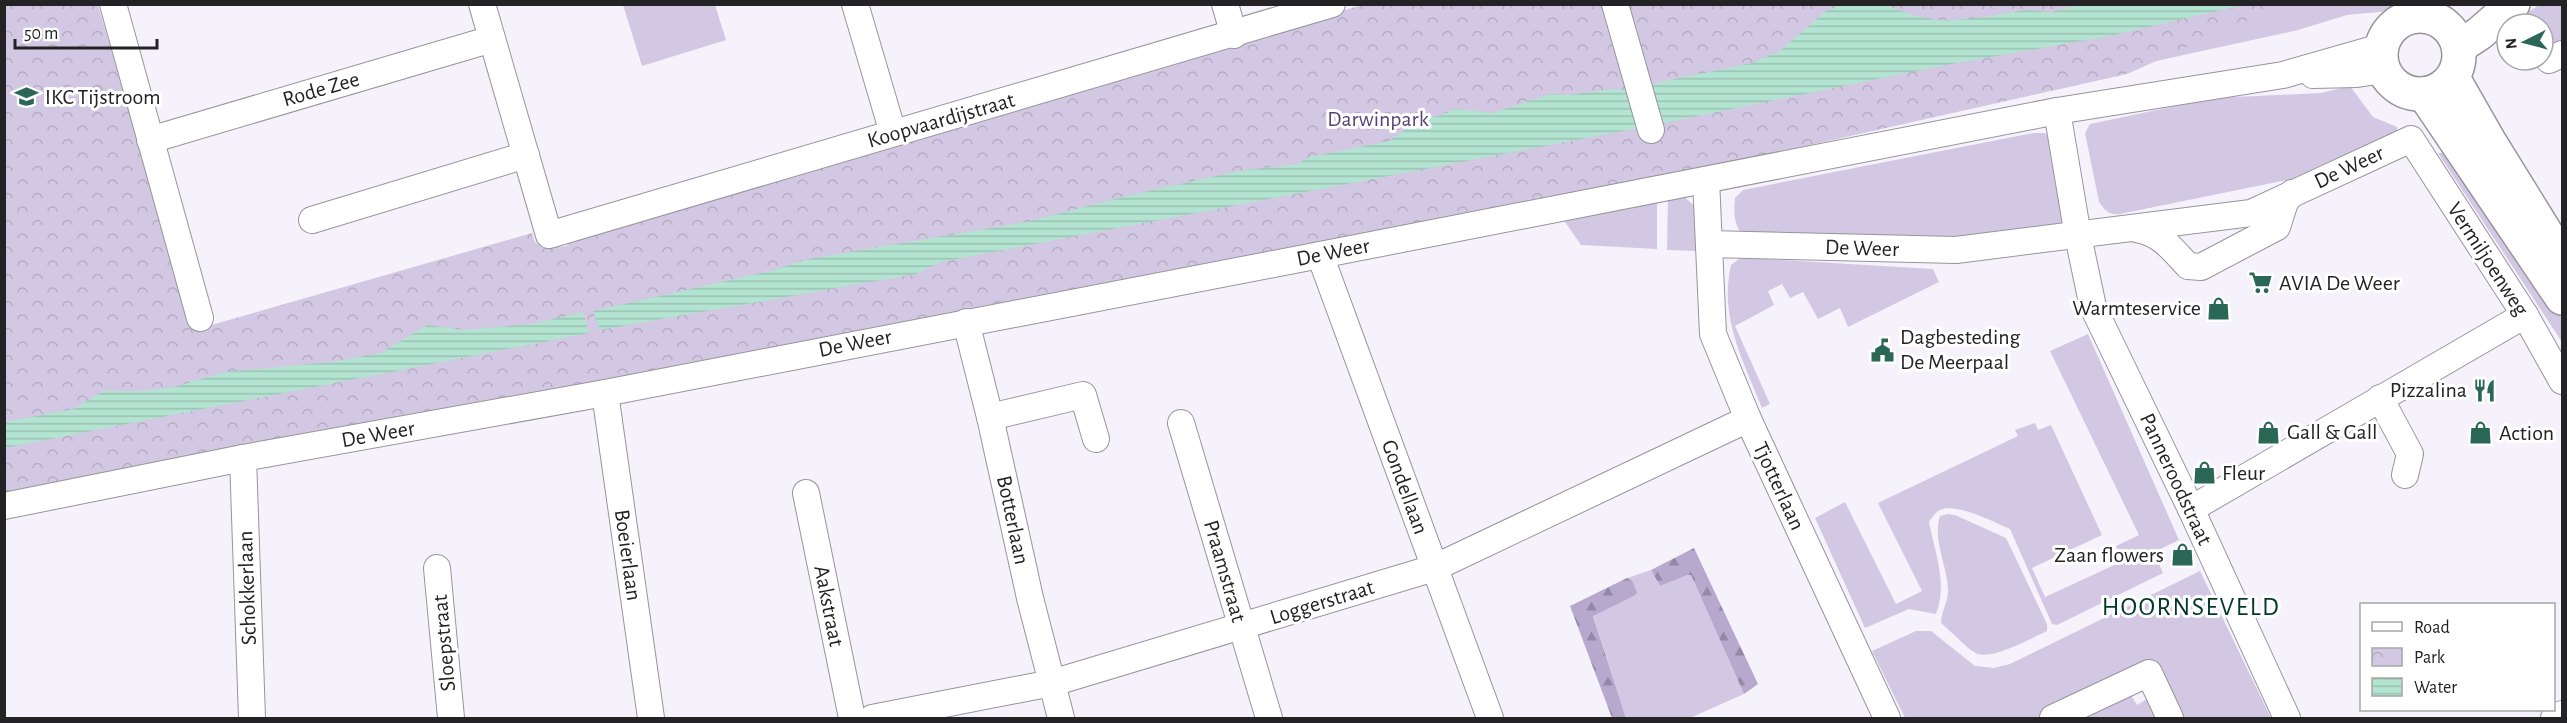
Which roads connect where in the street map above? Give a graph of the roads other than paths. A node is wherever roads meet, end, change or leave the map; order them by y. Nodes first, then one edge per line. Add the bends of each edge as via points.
1 (112, 4) edge
2 (482, 4) edge
3 (855, 4) edge
4 (1225, 4) edge
5 (1332, 4) edge
6 (1615, 4) edge
7 (2506, 4) edge
8 (2513, 4) edge
9 (1234, 34) junction
10 (492, 39) junction
11 (2453, 50) junction
12 (2383, 58) junction
13 (2424, 94) junction
14 (2057, 111) junction
15 (1651, 130) dead end
16 (893, 133) junction
17 (2411, 139) joint
18 (150, 140) junction
19 (526, 155) junction
20 (1706, 180) junction
21 (2292, 193) junction
22 (312, 220) dead end
23 (2133, 229) junction
24 (2078, 236) junction
25 (1709, 244) junction
26 (1320, 255) junction
27 (2562, 259) edge
28 (2562, 298) edge
29 (2525, 315) junction
30 (200, 318) dead end
31 (966, 322) junction
32 (2562, 381) edge
33 (605, 393) junction
34 (2380, 398) junction
35 (990, 417) junction
36 (1748, 419) junction
37 (1181, 423) dead end
38 (1096, 439) dead end
39 (243, 458) junction
40 (2405, 475) dead end
41 (806, 493) dead end
42 (4, 506) edge
43 (2191, 509) junction
44 (437, 568) dead end
45 (1434, 568) junction
46 (1241, 626) junction
47 (1052, 683) junction
48 (2562, 714) edge
49 (252, 718) edge
50 (451, 718) edge
51 (651, 718) edge
52 (852, 718) edge
53 (873, 718) edge
54 (1061, 718) edge
55 (1269, 718) edge
56 (1490, 718) edge
57 (1887, 718) edge
58 (2053, 718) edge
59 (2170, 718) edge
60 (2288, 718) edge
61 (2554, 718) edge

1 - 18 street
2 - 10 street
3 - 16 street
4 - 9 street
5 - 9 street, Koopvaardijstraat
6 - 15 street
7 - 11 main road
8 - 11 main road
9 - 16 street, Koopvaardijstraat
10 - 18 street, Rode Zee
10 - 19 street
11 - 12 main road via 2432,17 2416,15 2400,20 2388,32
11 - 13 main road via 2440,89
11 - 27 main road via 2489,141
12 - 13 main road via 2394,84 2408,92
12 - 14 street, De Weer
13 - 28 main road, Vermiljoenweg
14 - 20 street, De Weer
14 - 24 street
16 - 19 street, Koopvaardijstraat via 549,235
17 - 21 street, De Weer
17 - 29 street, Vermiljoenweg
18 - 30 street
19 - 22 street
20 - 25 street
20 - 26 street, De Weer
21 - 23 street, De Weer via 2251,213
21 - 23 street via 2277,227 2201,267 2188,266 2157,236
23 - 24 street, De Weer
24 - 25 street, De Weer via 1956,250
24 - 43 street, Panneroodstraat via 2093,307
25 - 36 street, Tjotterlaan via 1713,334
26 - 31 street, De Weer
26 - 45 street, Gondellaan
29 - 32 street, Vermiljoenweg
29 - 34 street
31 - 33 street, De Weer
31 - 35 street, Botterlaan
33 - 39 street, De Weer
33 - 51 street, Boeierlaan
34 - 40 street via 2410,454
34 - 43 street via 2271,474
35 - 38 street via 1083,395
35 - 47 street, Botterlaan via 1029,598
36 - 45 street, Loggerstraat
36 - 57 street, Tjotterlaan
37 - 46 street, Praamstraat
39 - 42 street, De Weer
39 - 49 street, Schokkerlaan
41 - 52 street, Aakstraat
43 - 60 street, Panneroodstraat
44 - 50 street, Sloepstraat
45 - 46 street, Loggerstraat
45 - 56 street, Gondellaan
46 - 47 street, Loggerstraat
46 - 55 street, Praamstraat
47 - 53 street, Loggerstraat
47 - 54 street, Botterlaan
48 - 61 street
58 - 59 street via 2149,673

